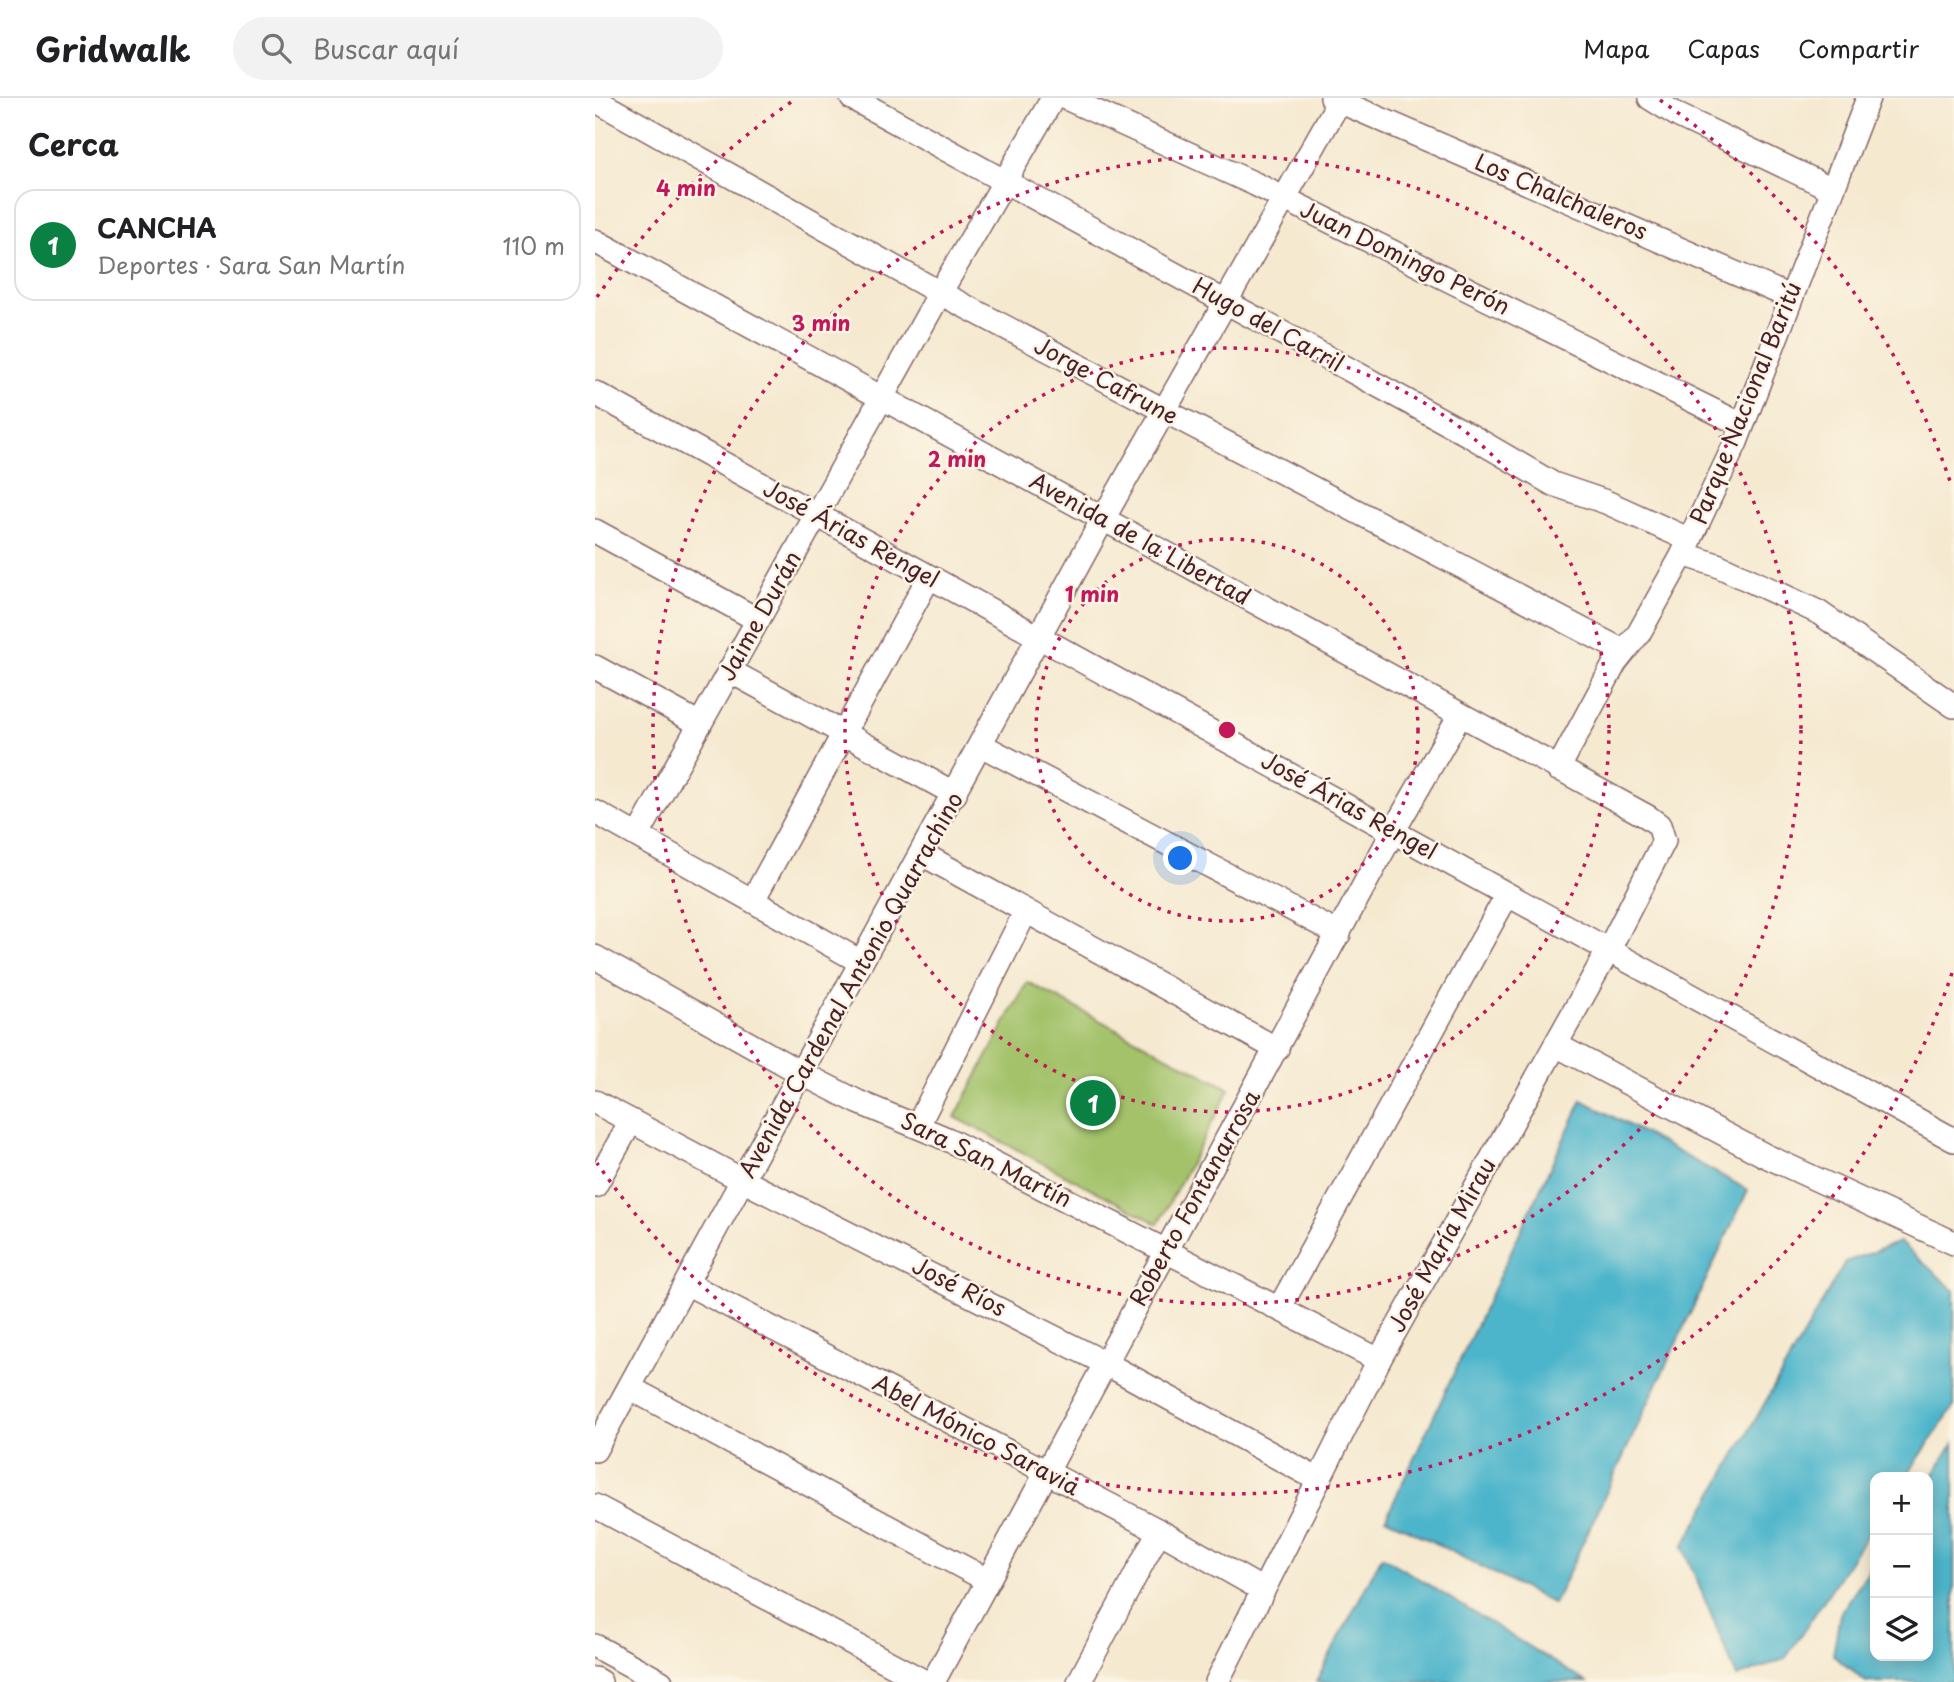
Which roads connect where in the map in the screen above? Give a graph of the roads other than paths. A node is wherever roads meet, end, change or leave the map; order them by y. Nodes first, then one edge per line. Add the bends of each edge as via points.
1 (852, 98) edge
2 (1053, 98) edge
3 (1066, 98) edge
4 (1650, 98) edge
5 (1868, 98) edge
6 (1337, 99) edge
7 (595, 100) edge
8 (1006, 183) junction
9 (1832, 189) junction
10 (1283, 198) junction
11 (595, 241) edge
12 (940, 292) junction
13 (1790, 297) junction
14 (1226, 302) junction
15 (595, 393) edge
16 (882, 397) junction
17 (1163, 411) junction
18 (1742, 425) junction
19 (817, 513) junction
20 (1103, 519) junction
21 (595, 531) edge
22 (1686, 547) junction
23 (929, 577) junction
24 (758, 620) junction
25 (1038, 636) junction
26 (1623, 652) junction
27 (595, 667) edge
28 (730, 671) junction
29 (1954, 706) edge
30 (1460, 715) junction
31 (700, 724) junction
32 (845, 733) junction
33 (981, 745) junction
34 (1558, 769) junction
35 (955, 794) junction
36 (595, 812) edge
37 (1648, 817) joint
38 (1394, 830) junction
39 (638, 835) junction
40 (922, 854) junction
41 (1507, 895) junction
42 (753, 900) junction
43 (1026, 911) junction
44 (1339, 934) junction
45 (1608, 951) junction
46 (595, 957) edge
47 (861, 962) junction
48 (1556, 1045) junction
49 (1277, 1049) junction
50 (801, 1073) junction
51 (595, 1102) edge
52 (631, 1121) junction
53 (918, 1125) junction
54 (1954, 1140) edge
55 (744, 1181) junction
56 (595, 1186) edge
57 (1954, 1243) edge
58 (1165, 1250) junction
59 (688, 1284) junction
60 (1280, 1307) junction
61 (1378, 1360) junction
62 (1105, 1363) junction
63 (630, 1388) junction
64 (595, 1450) edge
65 (1047, 1471) junction
66 (1319, 1480) junction
67 (595, 1506) edge
68 (1159, 1531) junction
69 (987, 1580) junction
70 (1263, 1590) junction
71 (595, 1646) edge
72 (595, 1679) edge
73 (600, 1682) edge
74 (661, 1682) edge
75 (925, 1682) edge
76 (933, 1682) edge
77 (1079, 1682) edge
78 (1217, 1682) edge

1 - 8 street, Hugo del Carril
2 - 8 street, Jaime Durán
3 - 10 street, Juan Domingo Perón
4 - 9 street
5 - 9 street, Parque Nacional Baritú
6 - 10 street, Avenida Cardenal Antonio Quarrachino
6 - 13 street, Los Chalchaleros
7 - 12 street, Jorge Cafrune
8 - 12 street, Jaime Durán
8 - 14 street, Hugo del Carril
9 - 13 street, Parque Nacional Baritú
10 - 14 street, Avenida Cardenal Antonio Quarrachino
10 - 18 street, Juan Domingo Perón
11 - 16 street, Avenida de la Libertad
12 - 16 street, Jaime Durán
12 - 17 street, Jorge Cafrune
13 - 18 street, Parque Nacional Baritú
14 - 17 street, Avenida Cardenal Antonio Quarrachino
14 - 22 street, Hugo del Carril via 1553,484 1606,502
15 - 19 street, José Árias Rengel
16 - 19 street, Jaime Durán
16 - 20 street, Avenida de la Libertad
17 - 20 street, Avenida Cardenal Antonio Quarrachino
17 - 26 street, Jorge Cafrune
18 - 22 street, Parque Nacional Baritú
19 - 23 street, José Árias Rengel
19 - 24 street, Jaime Durán
20 - 25 street, Avenida Cardenal Antonio Quarrachino
20 - 30 street, Avenida de la Libertad
21 - 24 street
22 - 26 street, Parque Nacional Baritú via 1639,633
22 - 29 street, Hugo del Carril via 1818,612
23 - 25 street, José Árias Rengel
23 - 32 street
24 - 28 street, Jaime Durán
25 - 33 street, Avenida Cardenal Antonio Quarrachino
25 - 38 street, José Árias Rengel
26 - 34 street, Parque Nacional Baritú
27 - 31 street
28 - 31 street, Jaime Durán
28 - 32 street
30 - 34 street, Avenida de la Libertad
30 - 38 street, Roberto Fontanarrosa
31 - 39 street, Jaime Durán
32 - 35 street
32 - 42 street
33 - 35 street, Avenida Cardenal Antonio Quarrachino
33 - 44 street
34 - 37 street, Avenida de la Libertad
35 - 40 street, Avenida Cardenal Antonio Quarrachino
36 - 39 street
37 - 45 street, José María Mirau via 1659,825 1664,841
38 - 41 street, José Árias Rengel
38 - 44 street, Roberto Fontanarrosa
39 - 42 street
40 - 43 street
40 - 47 street, Avenida Cardenal Antonio Quarrachino
41 - 45 street, José Árias Rengel
41 - 60 street
42 - 47 street
43 - 49 street
43 - 53 street
44 - 49 street, Roberto Fontanarrosa
45 - 48 street, José María Mirau
45 - 54 street, José Árias Rengel
46 - 50 street, Sara San Martín
47 - 50 street, Avenida Cardenal Antonio Quarrachino
48 - 57 street via 1764,1155
48 - 61 street, José María Mirau
49 - 58 street, Roberto Fontanarrosa
50 - 53 street, Sara San Martín
50 - 55 street, Avenida Cardenal Antonio Quarrachino
51 - 52 street, José Ríos
52 - 55 street, José Ríos
52 - 56 street
53 - 58 street, Sara San Martín
55 - 59 street, Avenida Cardenal Antonio Quarrachino
55 - 62 street, José Ríos
58 - 60 street, Sara San Martín
58 - 62 street, Roberto Fontanarrosa
59 - 63 street, Avenida Cardenal Antonio Quarrachino
59 - 65 street, Abel Mónico Saravia
60 - 61 street, Sara San Martín
61 - 66 street, José María Mirau
62 - 65 street, Roberto Fontanarrosa
62 - 66 street, José Ríos
63 - 64 street, Avenida Cardenal Antonio Quarrachino
63 - 69 street
65 - 68 street, Abel Mónico Saravia
65 - 69 street, Roberto Fontanarrosa
66 - 70 street, José María Mirau
67 - 75 street
68 - 70 street, Abel Mónico Saravia
68 - 77 street
69 - 76 street, Roberto Fontanarrosa
70 - 78 street, José María Mirau
71 - 74 street
72 - 73 street

